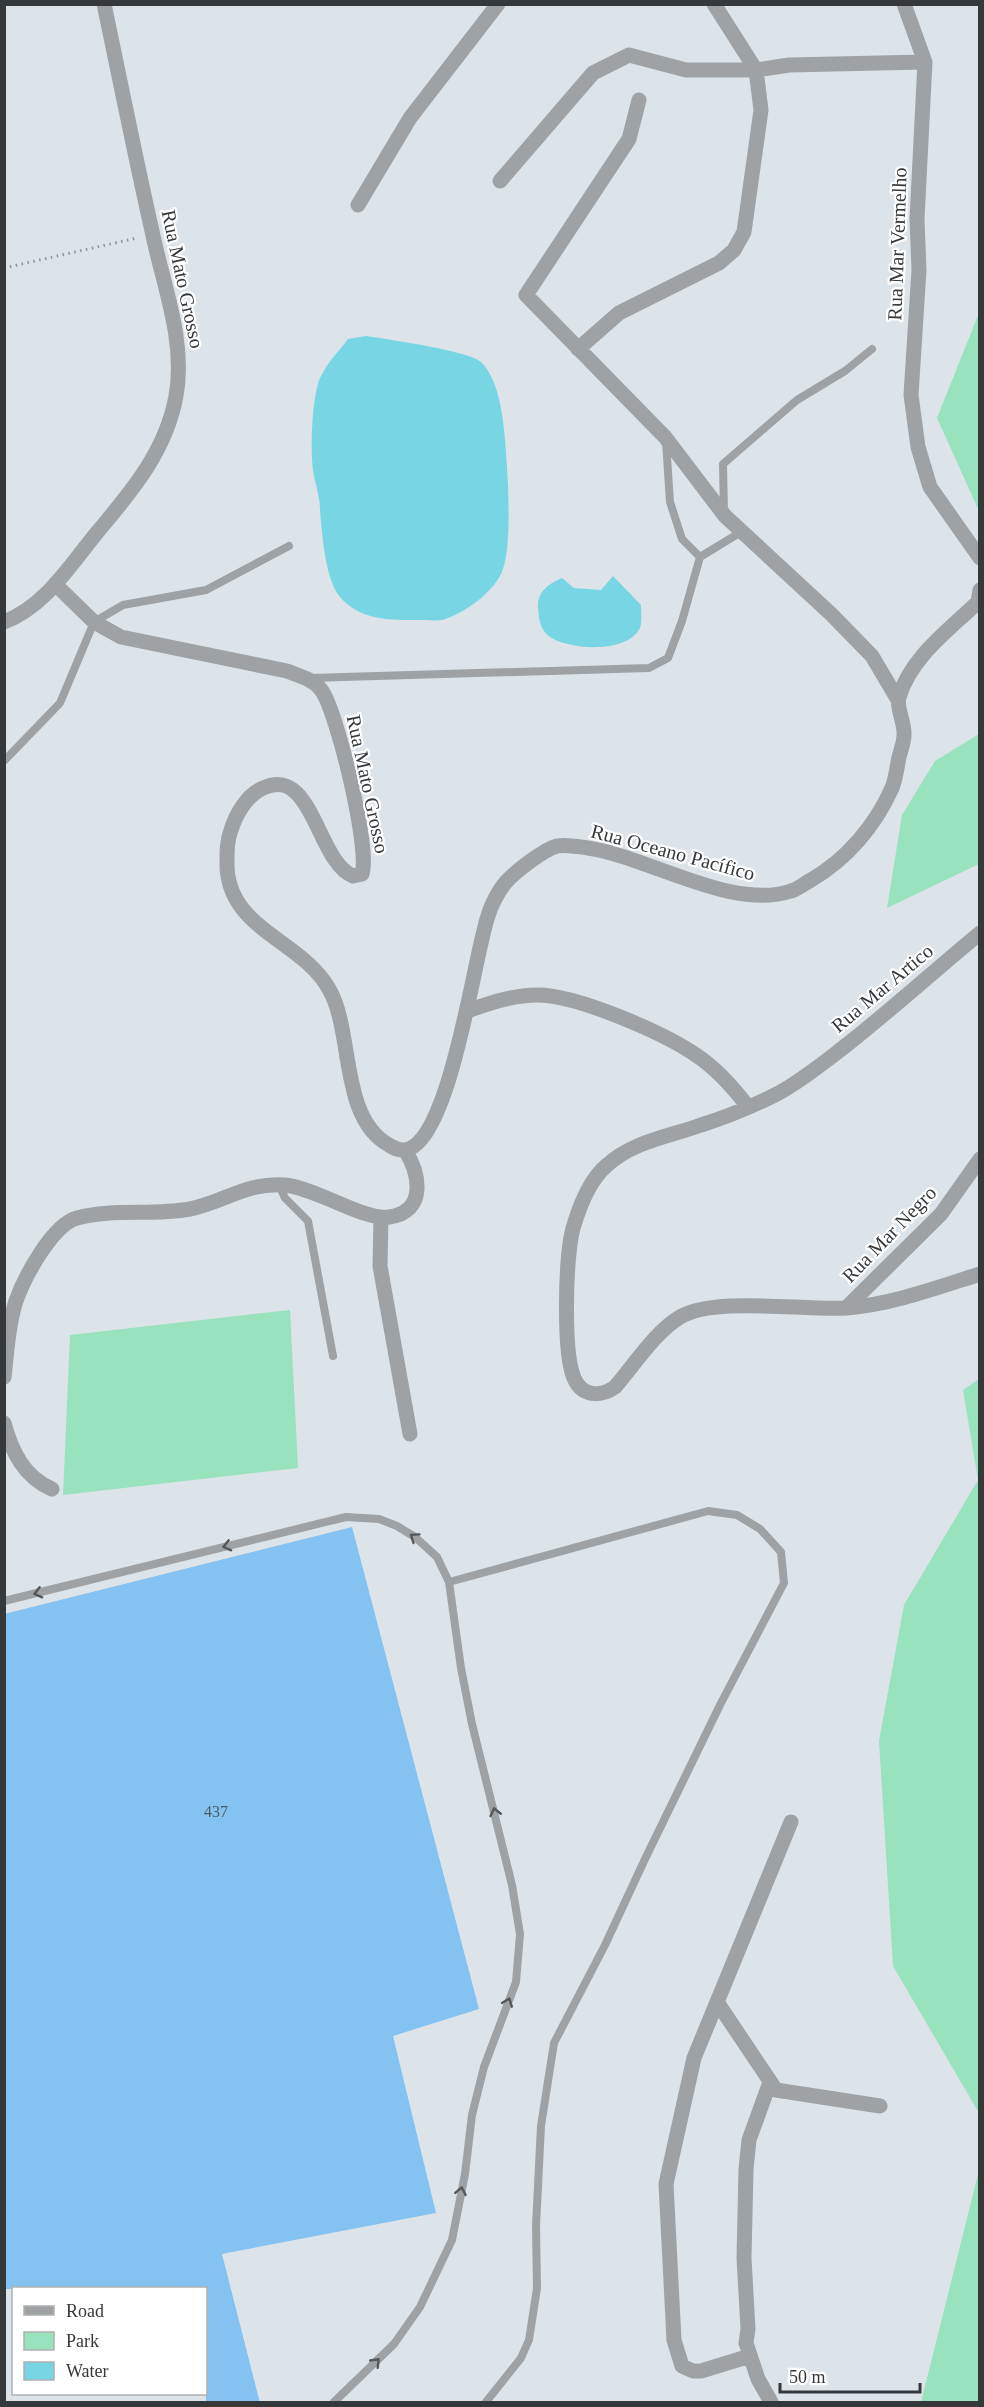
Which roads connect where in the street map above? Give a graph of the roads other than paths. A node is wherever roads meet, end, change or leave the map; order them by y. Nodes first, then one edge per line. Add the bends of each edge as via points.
1 (104, 4) edge
2 (498, 4) edge
3 (714, 4) edge
4 (904, 4) edge
5 (925, 62) junction
6 (756, 70) junction
7 (639, 100) dead end
8 (500, 181) dead end
9 (358, 205) dead end
10 (578, 349) junction
11 (872, 349) dead end
12 (665, 437) junction
13 (724, 516) junction
14 (741, 532) junction
15 (289, 546) dead end
16 (700, 556) junction
17 (980, 558) edge
18 (55, 584) junction
19 (980, 590) edge
20 (4, 622) edge
21 (94, 622) junction
22 (308, 678) junction
23 (898, 700) junction
24 (4, 761) edge
25 (980, 933) edge
26 (467, 1011) junction
27 (748, 1107) junction
28 (405, 1150) junction
29 (980, 1159) edge
30 (279, 1185) junction
31 (381, 1217) junction
32 (980, 1274) edge
33 (846, 1308) junction
34 (333, 1356) dead end
35 (4, 1377) edge
36 (4, 1424) edge
37 (410, 1434) dead end
38 (52, 1489) dead end
39 (449, 1582) junction
40 (4, 1601) edge
41 (791, 1822) dead end
42 (717, 2002) junction
43 (770, 2082) junction
44 (880, 2106) dead end
45 (750, 2355) junction
46 (334, 2403) edge
47 (486, 2403) edge
48 (771, 2403) edge

1 - 18 street, Rua Mato Grosso via 180,363 165,437 150,465
2 - 9 street via 410,118
3 - 6 street
4 - 5 street, Rua Mar Vermelho
5 - 6 street via 789,65
5 - 17 street, Rua Mar Vermelho via 911,395 918,447 930,487
6 - 8 street via 686,70 629,55 592,73
6 - 10 street via 761,110 747,221 739,242 720,262 620,313
7 - 10 street via 629,139 526,296
10 - 12 street
11 - 13 lane via 845,371 797,400 723,464
12 - 13 street
12 - 16 lane via 670,502 682,539
13 - 14 street
14 - 16 lane
14 - 23 street via 872,656
15 - 21 lane via 206,590 123,605
16 - 22 lane via 668,658 648,668
18 - 20 street, Rua Mato Grosso via 35,604
18 - 21 street
19 - 23 street via 978,602 915,662
21 - 22 street via 121,637
21 - 24 lane via 60,703
22 - 28 street, Rua Mato Grosso via 321,689 330,705 342,743 363,852 362,874 353,876 341,871 306,803 292,789 275,784 259,789 241,809 227,842 226,872 232,896 247,915 316,970 329,989 338,1008 356,1100 369,1127 382,1141
23 - 26 street, Rua Oceano Pacífico via 904,733 893,786 866,832 833,867 791,891 755,897 605,850 557,846 504,883 488,914
25 - 27 street, Rua Mar Artico via 810,1073
26 - 27 street via 507,998 540,994 579,1003 661,1035 696,1055 728,1081
26 - 28 street, Rua Oceano Pacífico via 444,1095 428,1132 416,1146
27 - 33 street, Rua Mar Artico via 628,1150 605,1167 586,1194 573,1227 569,1262 570,1363 575,1380 583,1390 597,1395 607,1393 661,1333 681,1317 698,1310
28 - 31 street via 417,1176 413,1204 402,1214
29 - 33 street, Rua Mar Negro via 940,1214
30 - 31 street via 309,1190
30 - 34 lane via 285,1198 308,1221
30 - 35 street via 258,1185 191,1209 74,1218 36,1260 16,1302
31 - 37 street via 380,1266
32 - 33 street via 912,1296
36 - 38 street via 10,1446 28,1472
39 -> 40 lane via 438,1557 416,1537 379,1519 346,1517
46 -> 39 lane via 394,2344 420,2307 452,2240 472,2115 484,2067 516,1982 520,1934 512,1885 472,1724
39 - 47 lane via 708,1511 736,1515 760,1528 781,1552 784,1583 554,2043 541,2126 537,2288 529,2340 521,2358
41 - 42 street
42 - 43 street
42 - 45 street via 694,2058 666,2184 674,2340 682,2366 693,2372
43 - 44 street via 776,2090
43 - 45 street via 749,2140 746,2169 746,2343
45 - 48 street

